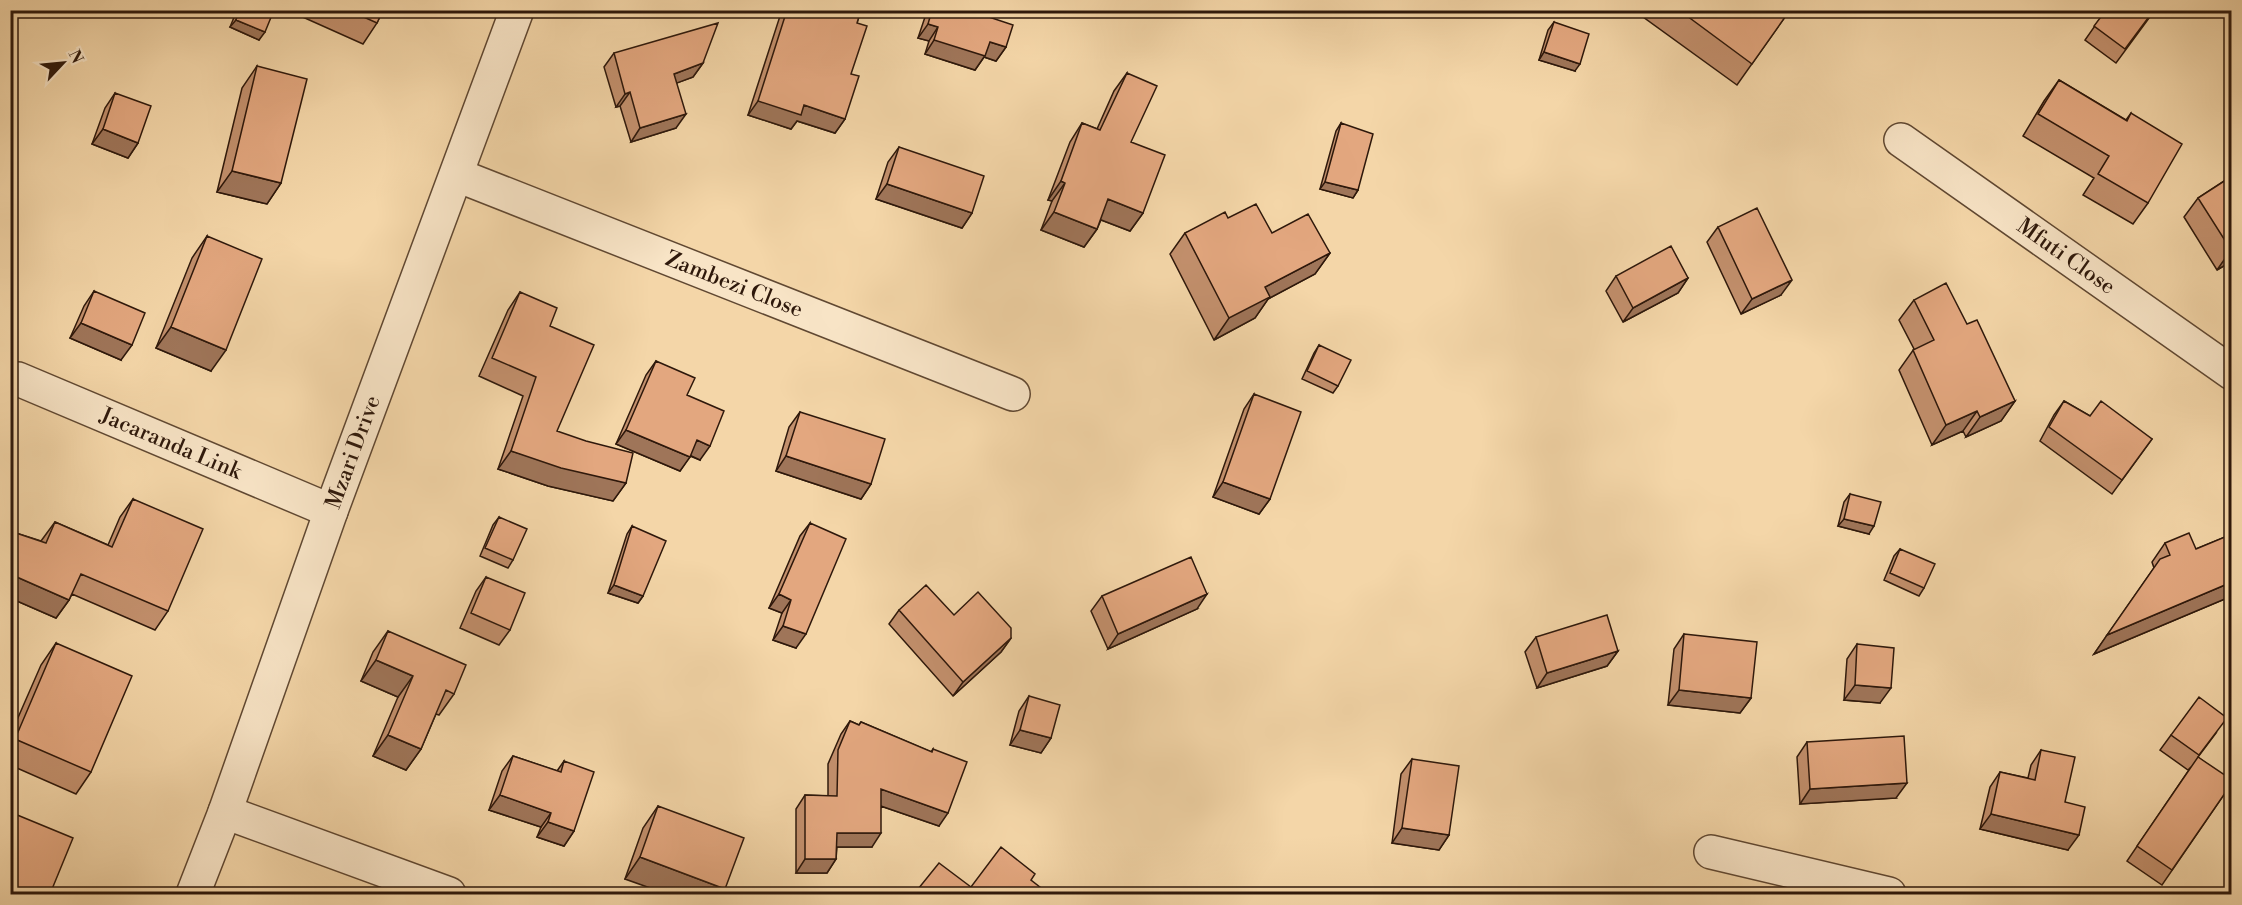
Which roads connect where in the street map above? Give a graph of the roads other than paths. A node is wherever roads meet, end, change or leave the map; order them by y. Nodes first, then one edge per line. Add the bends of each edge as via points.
1 (517, 10) edge
2 (1901, 140) dead end
3 (457, 175) junction
4 (2232, 373) edge
5 (10, 379) edge
6 (1013, 394) dead end
7 (331, 511) junction
8 (225, 812) junction
9 (1711, 852) dead end
10 (193, 894) edge
11 (449, 894) edge
12 (1889, 894) edge

1 - 3 street, Mzari Drive
2 - 4 street, Mfuti Close
3 - 6 street, Zambezi Close
3 - 7 street, Mzari Drive
5 - 7 street, Jacaranda Link via 18,379
7 - 8 street, Mzari Drive
8 - 10 street, Mzari Drive
8 - 11 street
9 - 12 street

